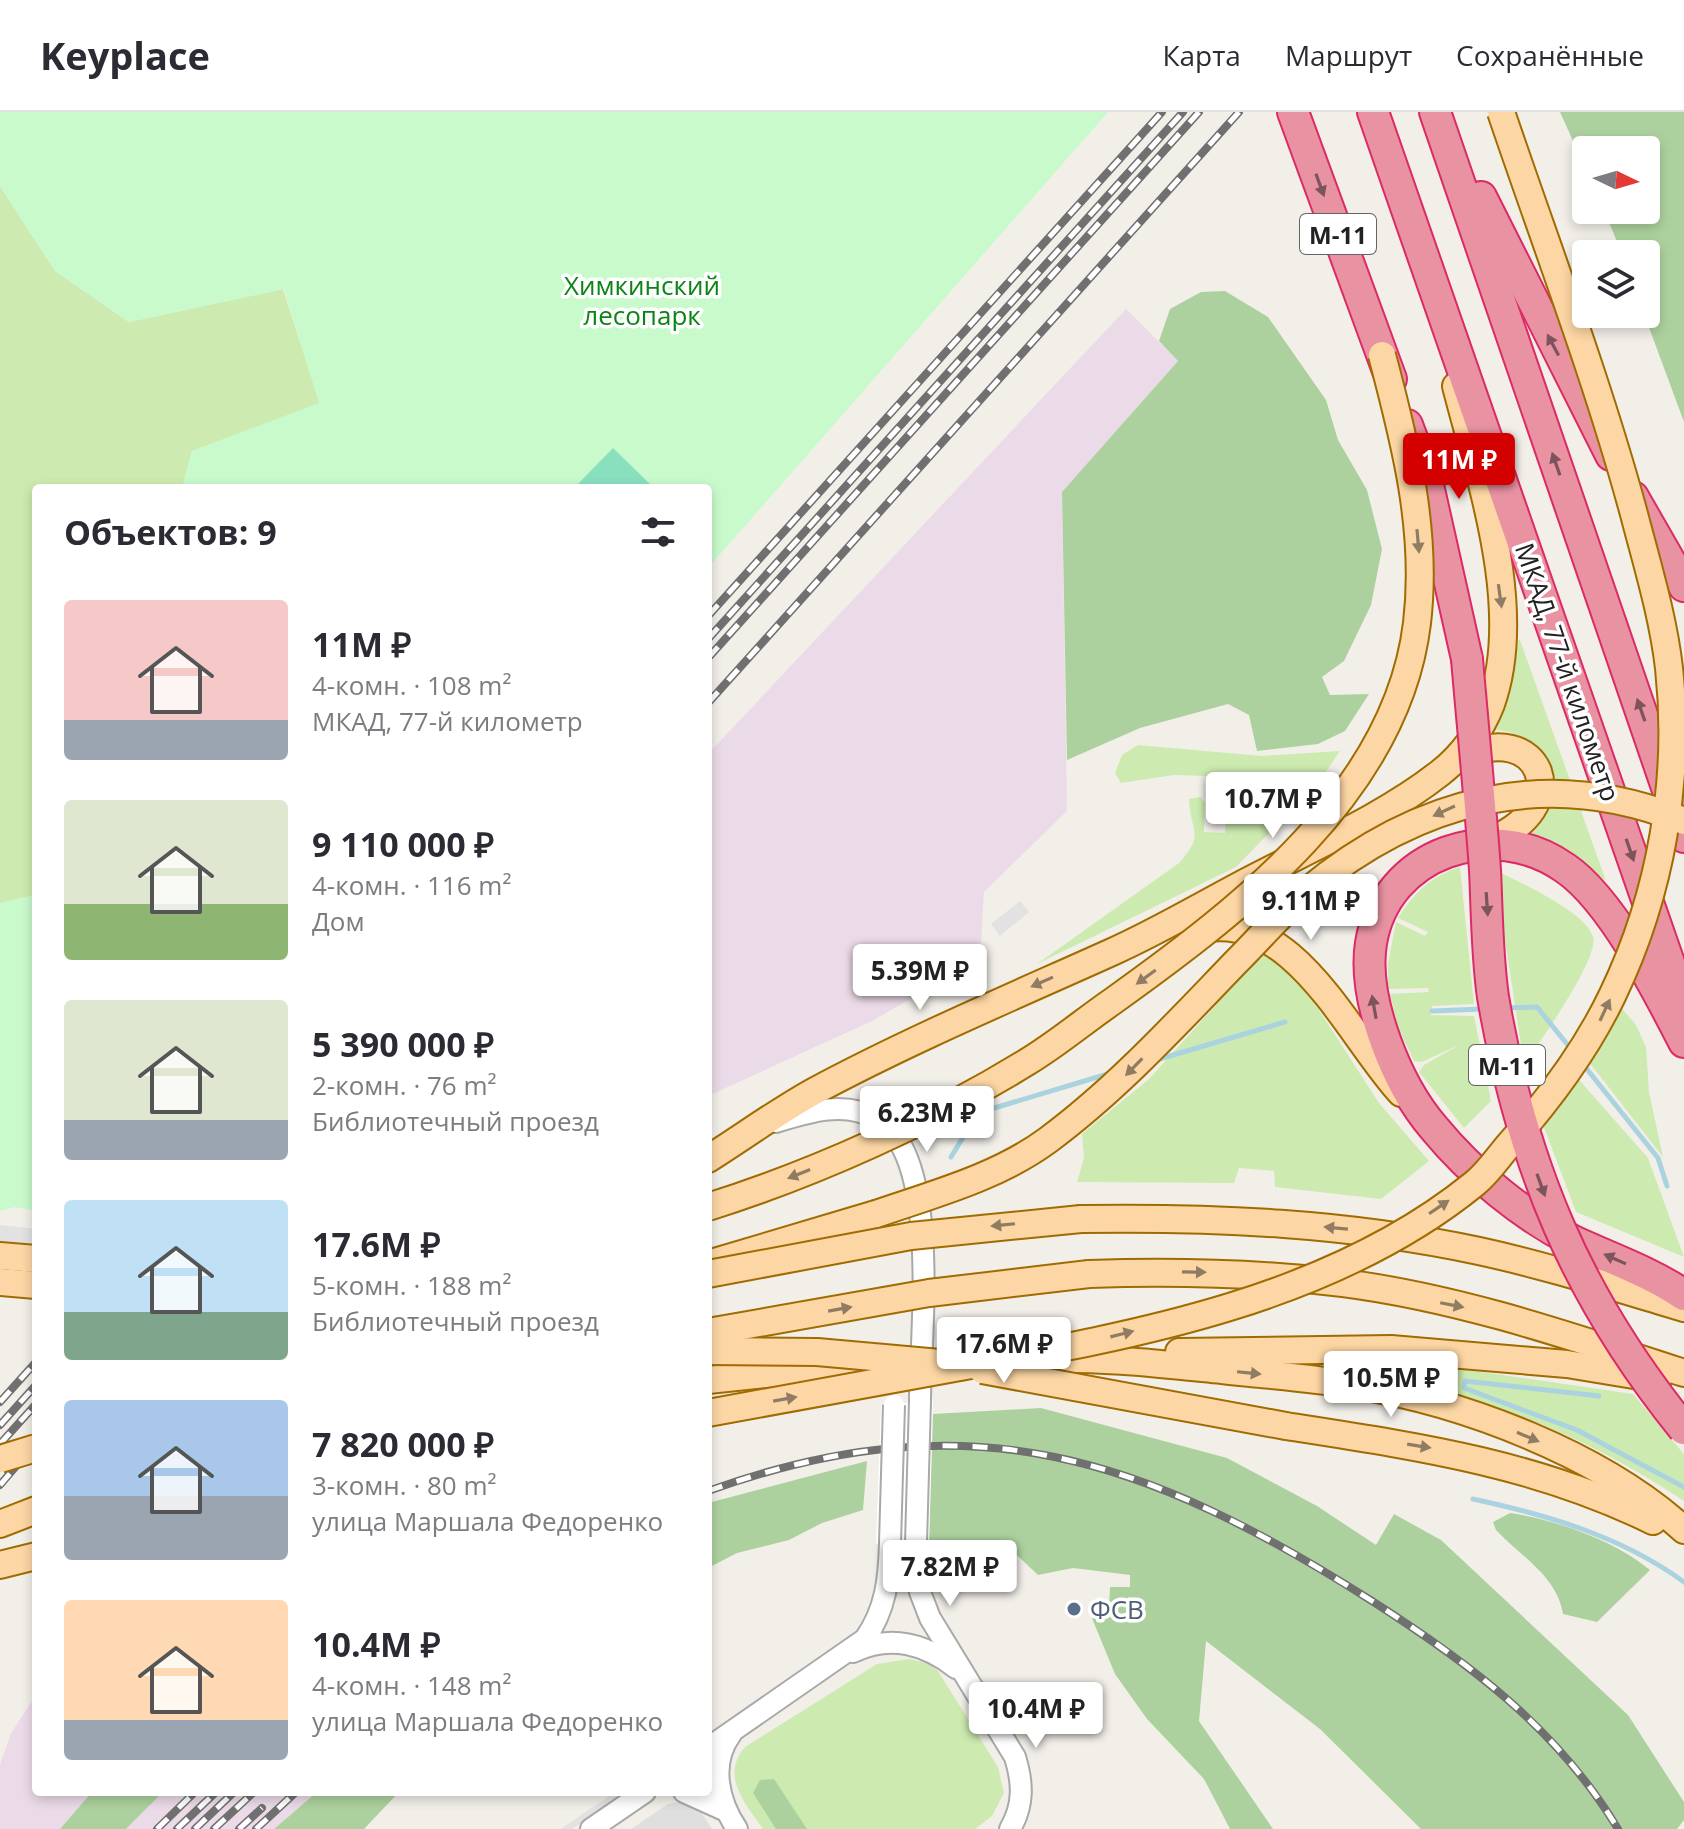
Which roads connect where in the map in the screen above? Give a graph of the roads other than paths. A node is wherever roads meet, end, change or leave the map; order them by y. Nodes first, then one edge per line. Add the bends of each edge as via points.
1 (1293, 112) edge
2 (1373, 112) edge
3 (1435, 112) edge
4 (1442, 112) edge
5 (1501, 112) edge
6 (1420, 247) junction
7 (1382, 355) junction
8 (1684, 586) edge
9 (1456, 759) junction
10 (1684, 821) edge
11 (1684, 837) edge
12 (1486, 842) junction
13 (1114, 951) junction
14 (1684, 1006) edge
15 (1684, 1042) edge
16 (1432, 1127) junction
17 (755, 1129) junction
18 (712, 1156) edge
19 (712, 1205) edge
20 (0, 1256) edge
21 (32, 1259) edge
22 (712, 1263) edge
23 (712, 1273) edge
24 (0, 1282) edge
25 (32, 1285) edge
26 (1684, 1295) edge
27 (1684, 1308) edge
28 (712, 1331) edge
29 (712, 1351) edge
30 (1087, 1359) junction
31 (920, 1363) junction
32 (855, 1364) junction
33 (1684, 1373) edge
34 (712, 1380) edge
35 (1684, 1383) edge
36 (712, 1412) edge
37 (1684, 1429) edge
38 (32, 1438) edge
39 (32, 1449) edge
40 (0, 1457) edge
41 (32, 1512) edge
42 (0, 1524) edge
43 (1684, 1533) edge
44 (32, 1557) edge
45 (0, 1565) edge
46 (846, 1656) junction
47 (966, 1676) junction
48 (733, 1731) junction
49 (712, 1745) edge
50 (639, 1796) edge
51 (693, 1796) edge
52 (724, 1810) junction
53 (591, 1829) edge
54 (737, 1829) edge
55 (1010, 1829) edge

1 -> 7 highway, М-11
2 - 6 highway, МКАД, 77-й километр
11 -> 3 highway
8 -> 4 highway via 1545,331
36 -> 5 main road, bridge via 1061,1349 1293,1286 1396,1236 1477,1182 1551,1098 1598,1025 1637,942 1662,852 1671,747 1669,667 1618,457
6 -> 9 main road via 1487,510 1502,605 1503,641 1494,694
6 -> 14 highway, МКАД, 77-й километр
7 -> 19 main road, bridge via 1411,465 1419,558 1417,623 1405,676 1380,736 1346,791 1307,838 1210,927 1028,1062 835,1159
7 -> 37 highway, М-11, bridge via 1426,476 1467,659 1493,994 1513,1092 1538,1180 1567,1250 1606,1322
9 - 12 main road via 1480,747 1508,746 1532,761 1538,774 1537,805 1528,820
9 - 13 main road via 1337,835
10 -> 22 main road, bridge via 1607,798 1558,792 1505,795 1455,806 1372,845 1306,892 1120,1081 1046,1141 967,1182
12 - 15 highway via 1522,847 1566,868 1625,937
16 -> 12 highway via 1377,1021 1371,942 1396,887 1422,863 1451,849
13 - 16 main road via 1214,926 1255,932 1288,954 1308,976
13 -> 17 main road via 811,1093
26 -> 16 highway via 1572,1240 1520,1207
17 - 18 main road
17 - 31 street via 834,1108 878,1119 891,1132 921,1205
20 - 21 main road
27 -> 23 main road, bridge via 1480,1251 1251,1220 1081,1219 911,1236
24 - 25 main road
28 -> 33 main road, bridge via 929,1293 1089,1274 1250,1274 1347,1284 1470,1308
29 -> 43 main road, bridge via 924,1361 1440,1450 1541,1474
30 - 31 main road
30 - 35 main road via 1148,1352 1391,1349 1567,1364
30 -> 43 main road via 1357,1385 1442,1406 1526,1436 1602,1472 1659,1507
31 - 32 main road
31 - 47 street, bridge via 920,1592
32 - 34 main road
32 - 46 street, bridge via 882,1378 894,1405 890,1543 878,1620
38 - 40 main road
39 - 40 main road, bridge
41 - 42 main road
44 - 45 main road
46 - 47 street via 877,1645 913,1644 939,1655
46 - 48 street
47 - 55 street via 1015,1757 1022,1780 1021,1801
48 - 49 street
48 - 52 street via 720,1760
50 - 53 street
51 - 52 street
52 - 54 street

